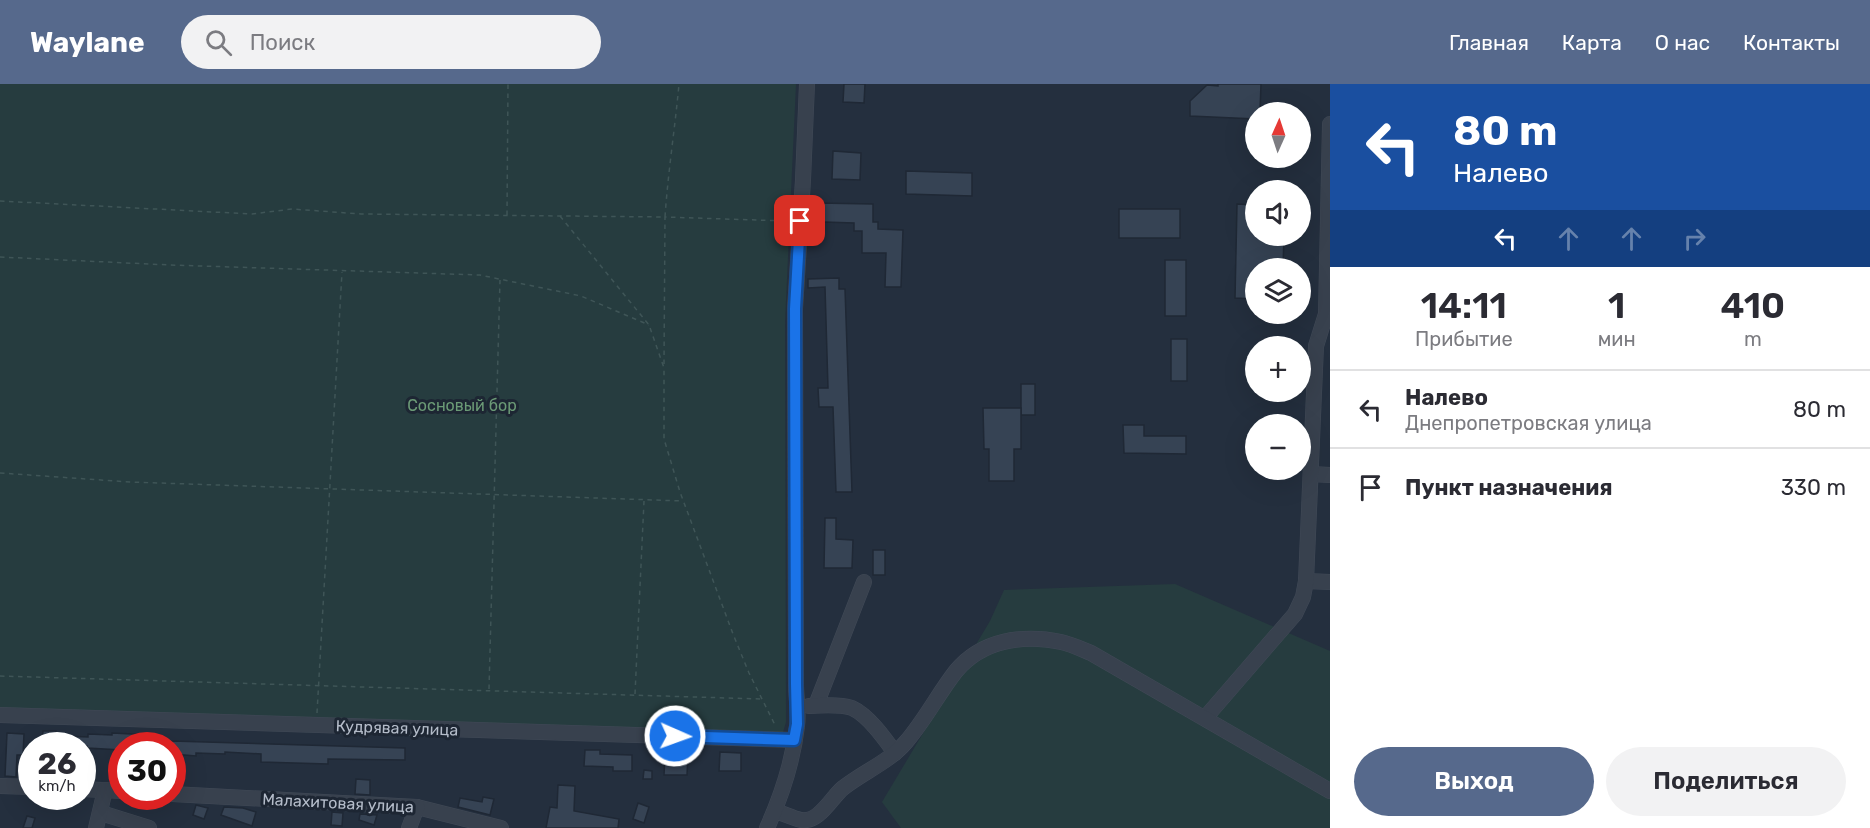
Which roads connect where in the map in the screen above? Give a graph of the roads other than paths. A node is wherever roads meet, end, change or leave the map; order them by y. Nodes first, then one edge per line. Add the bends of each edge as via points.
1 (807, 84) edge
2 (1330, 124) edge
3 (1311, 474) joint
4 (1330, 475) edge
5 (1311, 480) edge
6 (1306, 581) junction
7 (864, 582) dead end
8 (1330, 582) edge
9 (816, 705) junction
10 (797, 706) junction
11 (0, 715) edge
12 (1205, 718) junction
13 (794, 740) junction
14 (895, 753) junction
15 (0, 786) edge
16 (18, 787) edge
17 (96, 790) edge
18 (105, 790) junction
19 (108, 790) edge
20 (1330, 790) edge
21 (186, 795) edge
22 (417, 807) junction
23 (775, 811) junction
24 (98, 821) edge
25 (149, 828) edge
26 (409, 828) edge
27 (501, 828) edge
28 (767, 828) edge

1 - 10 street via 795,309
2 - 3 street via 1326,314 1316,346
3 - 4 street
5 - 6 street
6 - 8 street
6 - 12 street via 1295,614
7 - 9 street
9 - 10 street
9 - 14 street via 853,709 882,735
10 - 13 street
11 - 13 street, Кудрявая улица
12 - 14 street via 1091,653 1061,642 1007,640 984,647 957,670 925,718
12 - 20 street
13 - 23 street
14 - 23 street via 849,783 815,817 803,820
15 - 16 street
17 - 18 street
18 - 19 street
18 - 24 street
21 - 22 street, Малахитовая улица
22 - 26 street
22 - 27 street, Малахитовая улица
23 - 28 street
24 - 25 street

